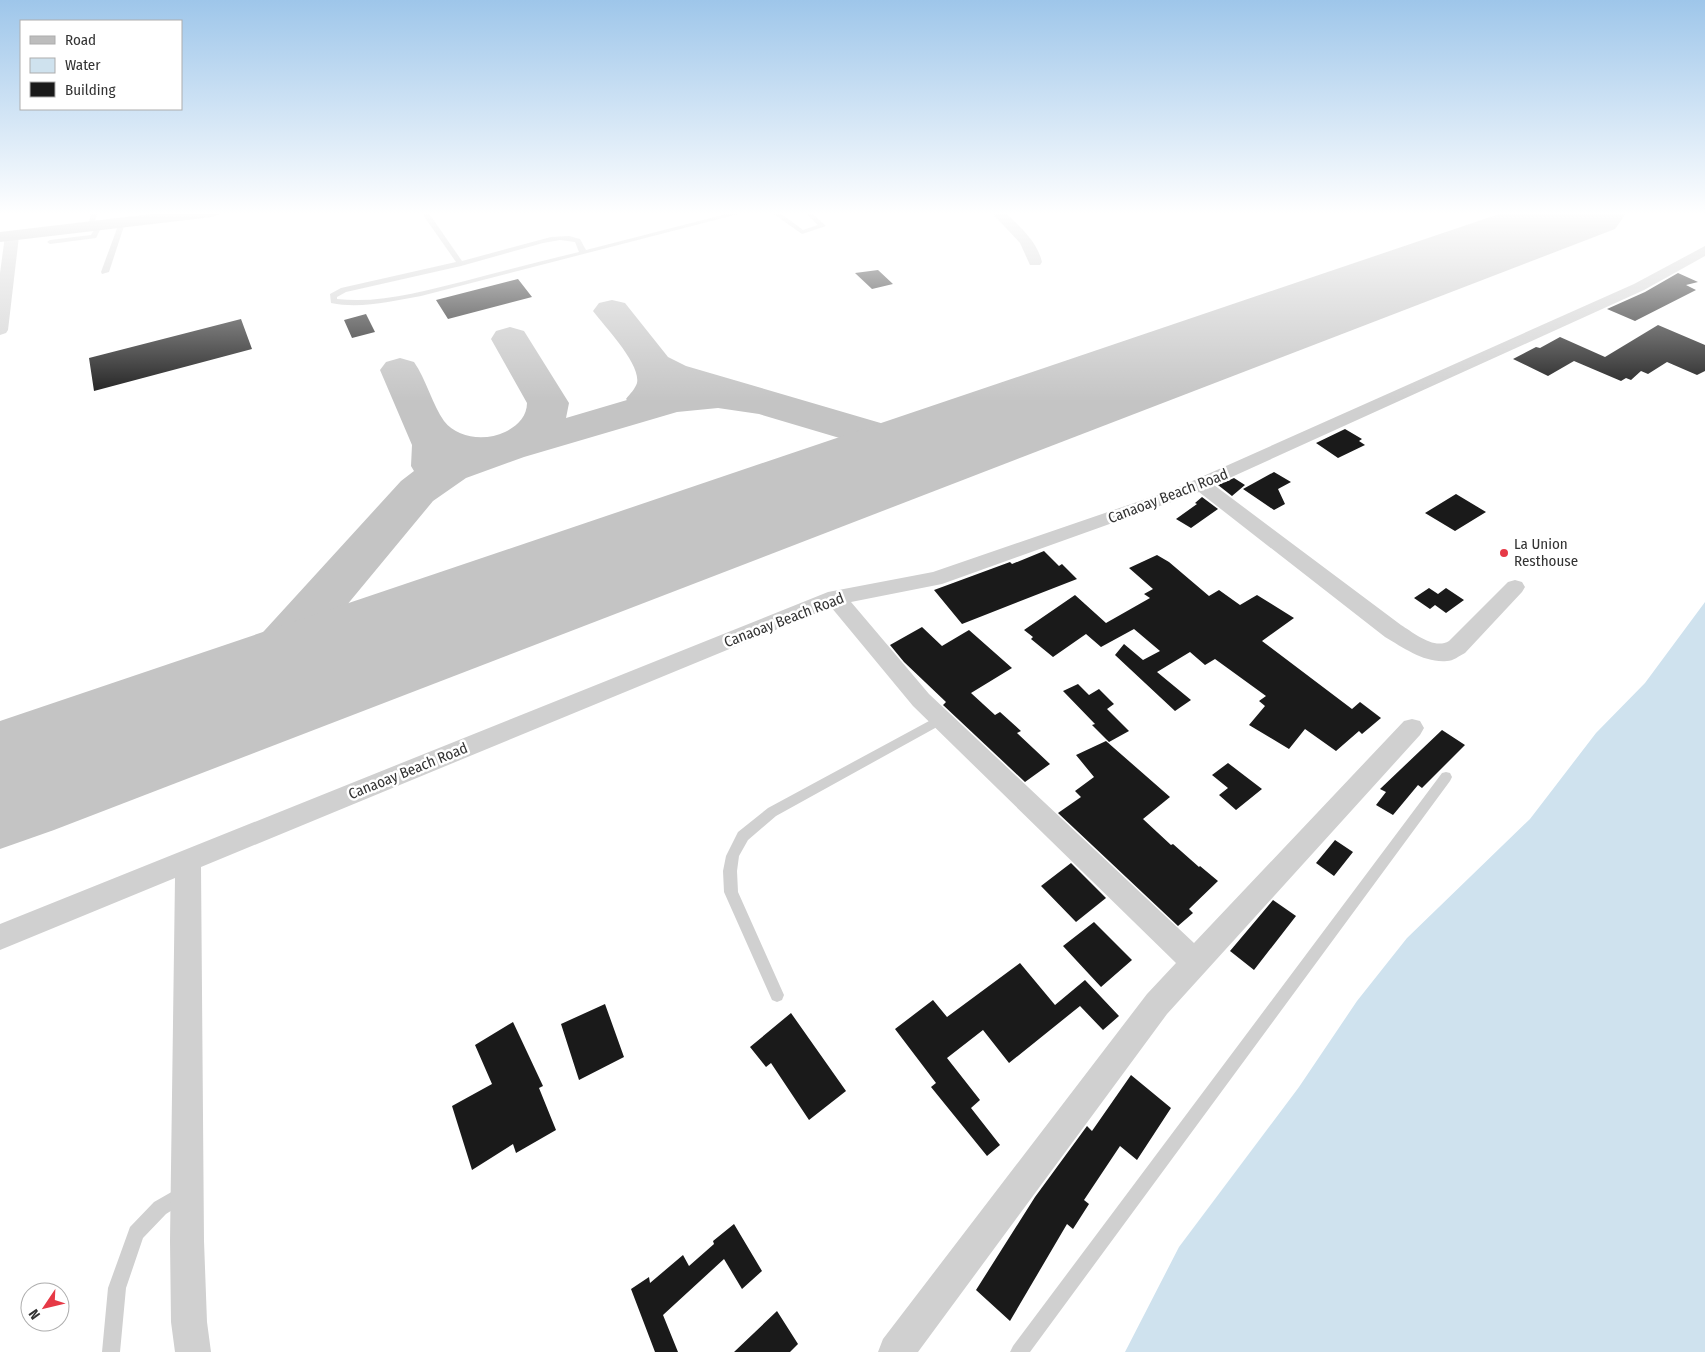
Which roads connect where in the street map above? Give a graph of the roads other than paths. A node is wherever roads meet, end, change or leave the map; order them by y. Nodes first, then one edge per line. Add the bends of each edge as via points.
1 (3, 275) edge
2 (411, 275) edge
3 (506, 275) edge
4 (1660, 275) edge
5 (2, 293) edge
6 (0, 330) edge
7 (1202, 485) junction
8 (1515, 587) dead end
9 (835, 597) junction
10 (942, 719) junction
11 (1412, 728) dead end
12 (1446, 778) dead end
13 (188, 861) junction
14 (0, 938) edge
15 (1194, 962) junction
16 (777, 995) dead end
17 (187, 1190) junction
18 (111, 1352) edge
19 (193, 1352) edge
20 (896, 1352) edge
21 (1019, 1352) edge

1 - 5 street
2 - 3 lane via 344,290 333,296 334,301 350,303 442,294 496,282
4 - 7 street, Canaoay Beach Road
5 - 6 street
7 - 8 street via 1392,631 1423,649 1447,654
7 - 9 street, Canaoay Beach Road via 935,579
9 - 10 street via 921,700
9 - 13 street, Canaoay Beach Road
10 - 15 street
10 - 16 lane via 772,812 743,836 733,856 731,892
11 - 15 street
12 - 21 lane
13 - 14 street, Canaoay Beach Road
13 - 17 street
15 - 20 street via 1157,1004
17 - 18 lane via 160,1208 136,1233 117,1288
17 - 19 street

